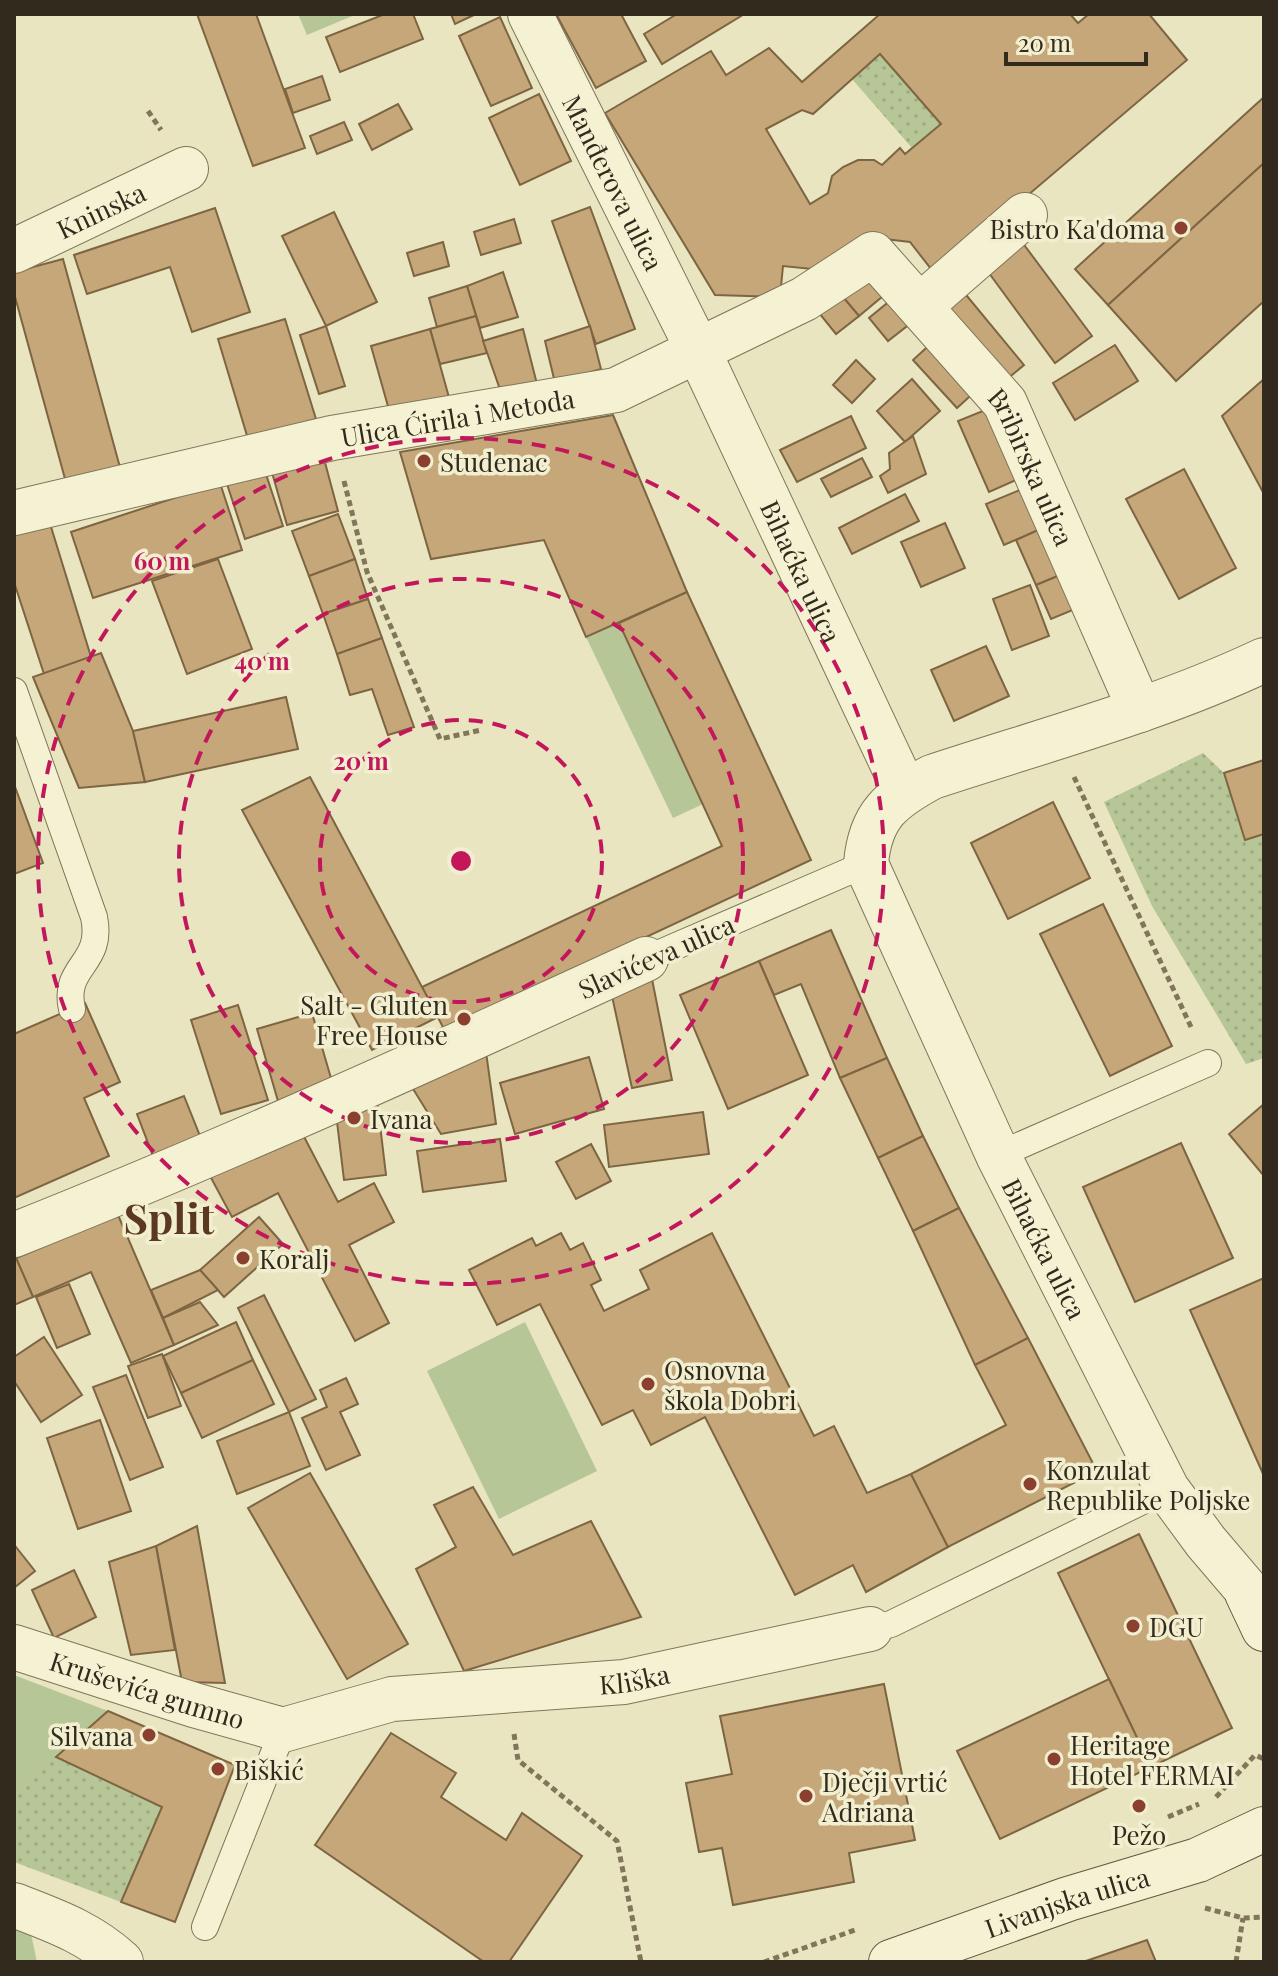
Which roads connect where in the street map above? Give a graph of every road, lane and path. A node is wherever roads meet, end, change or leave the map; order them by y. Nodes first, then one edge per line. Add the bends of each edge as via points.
1 (530, 14) edge
2 (186, 169) dead end
3 (1025, 215) dead end
4 (14, 251) edge
5 (873, 254) joint
6 (920, 306) junction
7 (698, 350) junction
8 (332, 438) junction
9 (14, 513) edge
10 (1264, 660) edge
11 (14, 691) edge
12 (1140, 710) junction
13 (481, 730) dead end
14 (1055, 736) junction
15 (905, 791) junction
16 (866, 864) junction
17 (646, 959) joint
18 (72, 1009) dead end
19 (1208, 1063) joint
20 (998, 1155) junction
21 (14, 1235) edge
22 (1167, 1489) junction
23 (1258, 1610) edge
24 (870, 1629) joint
25 (14, 1647) edge
26 (508, 1689) junction
27 (283, 1730) junction
28 (1258, 1833) edge
29 (14, 1905) edge
30 (1264, 1917) edge
31 (205, 1927) dead end
32 (974, 1949) edge
33 (121, 1962) edge
34 (641, 1962) edge
35 (891, 1962) edge
36 (1236, 1962) edge

1 - 7 street, Manđerova ulica
2 - 4 street, Kninska
3 - 6 street
5 - 6 street, Bribirska ulica
5 - 7 street, Ulica Ćirila i Metoda via 804,299
6 - 12 street, Bribirska ulica via 1005,403
7 - 8 street, Ulica Ćirila i Metoda via 616,390
7 - 15 street, Bihaćka ulica
8 - 9 street, Ulica Ćirila i Metoda
8 - 13 path via 367,572 440,739
10 - 12 street
11 - 18 lane via 97,932 95,947 68,993
12 - 14 street
14 - 15 street
14 - 19 path
15 - 16 street via 880,814 868,840
16 - 17 lane, Slavićeva ulica
16 - 20 street, Bihaćka ulica
17 - 21 street, Slavićeva ulica via 310,1113
19 - 20 lane
20 - 22 street, Bihaćka ulica
22 - 23 street, Bihaćka ulica
22 - 24 lane, Kliška via 959,1592
24 - 26 street, Kliška via 624,1682
25 - 27 street, Kruševića gumno
26 - 27 street, Kliška via 392,1699
26 - 34 path via 518,1760 617,1841
27 - 31 lane
28 - 32 street, Livanjska ulica via 1198,1860 1068,1899
29 - 33 street via 68,1925
30 - 36 path via 1243,1918
32 - 35 street, Livanjska ulica

